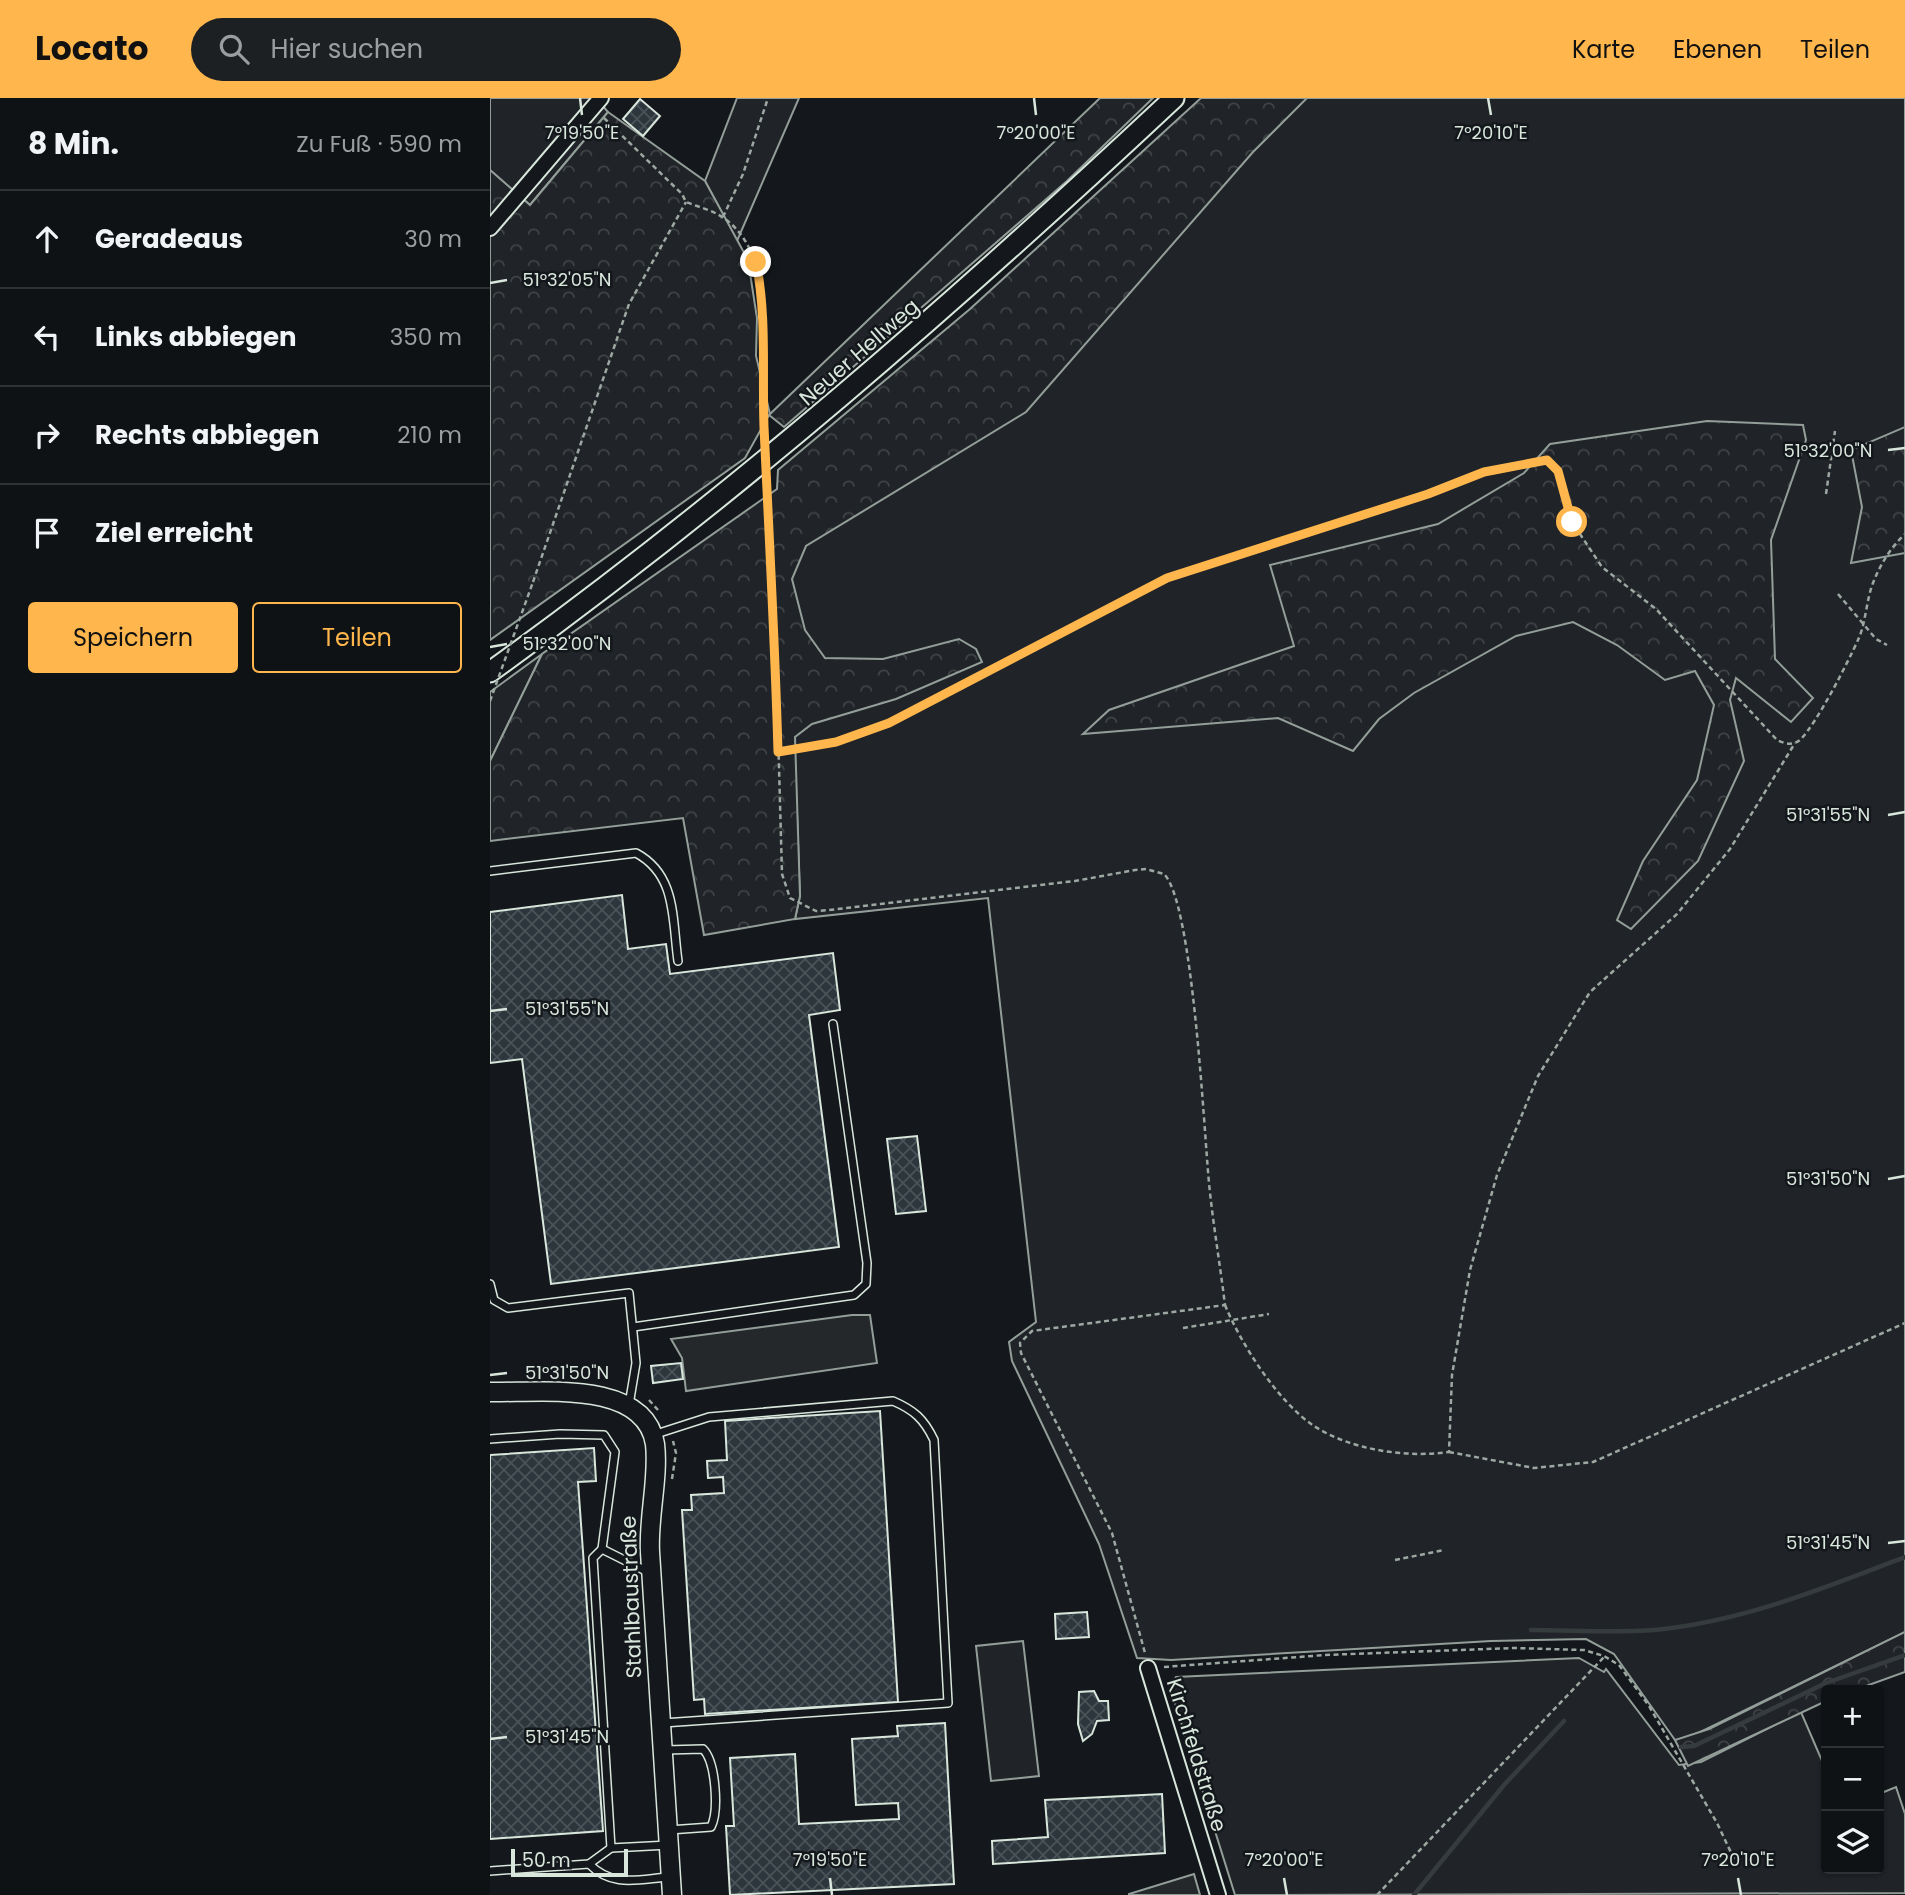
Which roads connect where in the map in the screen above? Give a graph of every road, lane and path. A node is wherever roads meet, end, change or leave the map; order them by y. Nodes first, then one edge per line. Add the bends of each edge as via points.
1 (768, 98) edge
2 (1174, 98) edge
3 (597, 103) edge
4 (686, 202) junction
5 (723, 217) junction
6 (490, 228) edge
7 (1835, 430) dead end
8 (1826, 494) dead end
9 (1905, 534) edge
10 (1838, 594) dead end
11 (1863, 623) junction
12 (1887, 645) dead end
13 (490, 672) edge
14 (490, 701) edge
15 (1795, 743) junction
16 (778, 752) junction
17 (490, 871) edge
18 (678, 961) dead end
19 (833, 1024) dead end
20 (490, 1284) edge
21 (1225, 1305) junction
22 (1269, 1314) dead end
23 (1231, 1321) junction
24 (1905, 1323) edge
25 (633, 1327) junction
26 (1183, 1328) dead end
27 (490, 1392) edge
28 (629, 1405) junction
29 (652, 1436) junction
30 (490, 1439) edge
31 (1449, 1452) junction
32 (601, 1549) junction
33 (1444, 1550) dead end
34 (1395, 1560) dead end
35 (651, 1574) junction
36 (1604, 1656) junction
37 (1148, 1668) junction
38 (660, 1723) junction
39 (662, 1751) junction
40 (668, 1838) junction
41 (611, 1848) junction
42 (1736, 1863) dead end
43 (589, 1864) junction
44 (490, 1871) edge
45 (671, 1876) junction
46 (672, 1895) edge
47 (1218, 1895) edge
48 (1377, 1895) edge

1 - 5 path
2 - 13 main road, Neuer Hellweg via 1014,248 790,441 673,536
3 - 4 path
3 - 6 street
4 - 5 path
4 - 14 path, bridge via 629,303
5 - 16 path, bridge via 756,262 763,300
7 - 8 path
9 - 11 path via 1878,572
10 - 11 path
11 - 12 path
11 - 15 path via 1817,715
15 - 16 path via 1777,740 1656,610 1602,567 1572,522 1558,471 1547,460 1484,472 1167,578 881,727 836,742
15 - 31 path via 1730,849 1677,914 1590,992 1538,1076 1497,1175 1470,1270 1452,1375
16 - 21 path via 783,886 800,906 829,911 1146,869 1169,879 1183,921
17 - 18 lane via 636,853 663,874
19 - 25 lane via 867,1262 866,1284 854,1295
20 - 25 lane via 495,1300 508,1308 629,1293
21 - 23 path
21 - 37 path via 1032,1331 1020,1343 1112,1533
22 - 23 path
23 - 26 path
23 - 31 path via 1264,1372 1314,1426 1391,1454
24 - 31 path via 1593,1462 1534,1468
25 - 28 lane via 636,1363
27 - 28 street via 595,1395
28 - 29 street, Stahlbaustraße via 644,1419
29 - 35 street, Stahlbaustraße via 656,1471 649,1526
29 - 38 lane via 709,1418 749,1412 893,1401 912,1409 934,1440 948,1703
30 - 32 lane via 604,1435 615,1452
32 - 35 lane
32 - 41 lane via 593,1558
33 - 34 path
35 - 38 street, Stahlbaustraße
36 - 37 path via 1584,1650 1515,1648
36 - 42 path via 1619,1665 1649,1706
36 - 48 path
37 - 47 street, Kirchfeldstraße
38 - 39 street, Stahlbaustraße
39 - 40 street, Stahlbaustraße
39 - 40 lane via 703,1749 710,1757 717,1816 711,1827
40 - 41 lane
40 - 45 street, Stahlbaustraße
41 - 43 lane
43 - 44 lane
43 - 45 lane via 603,1878
45 - 46 street, Stahlbaustraße

